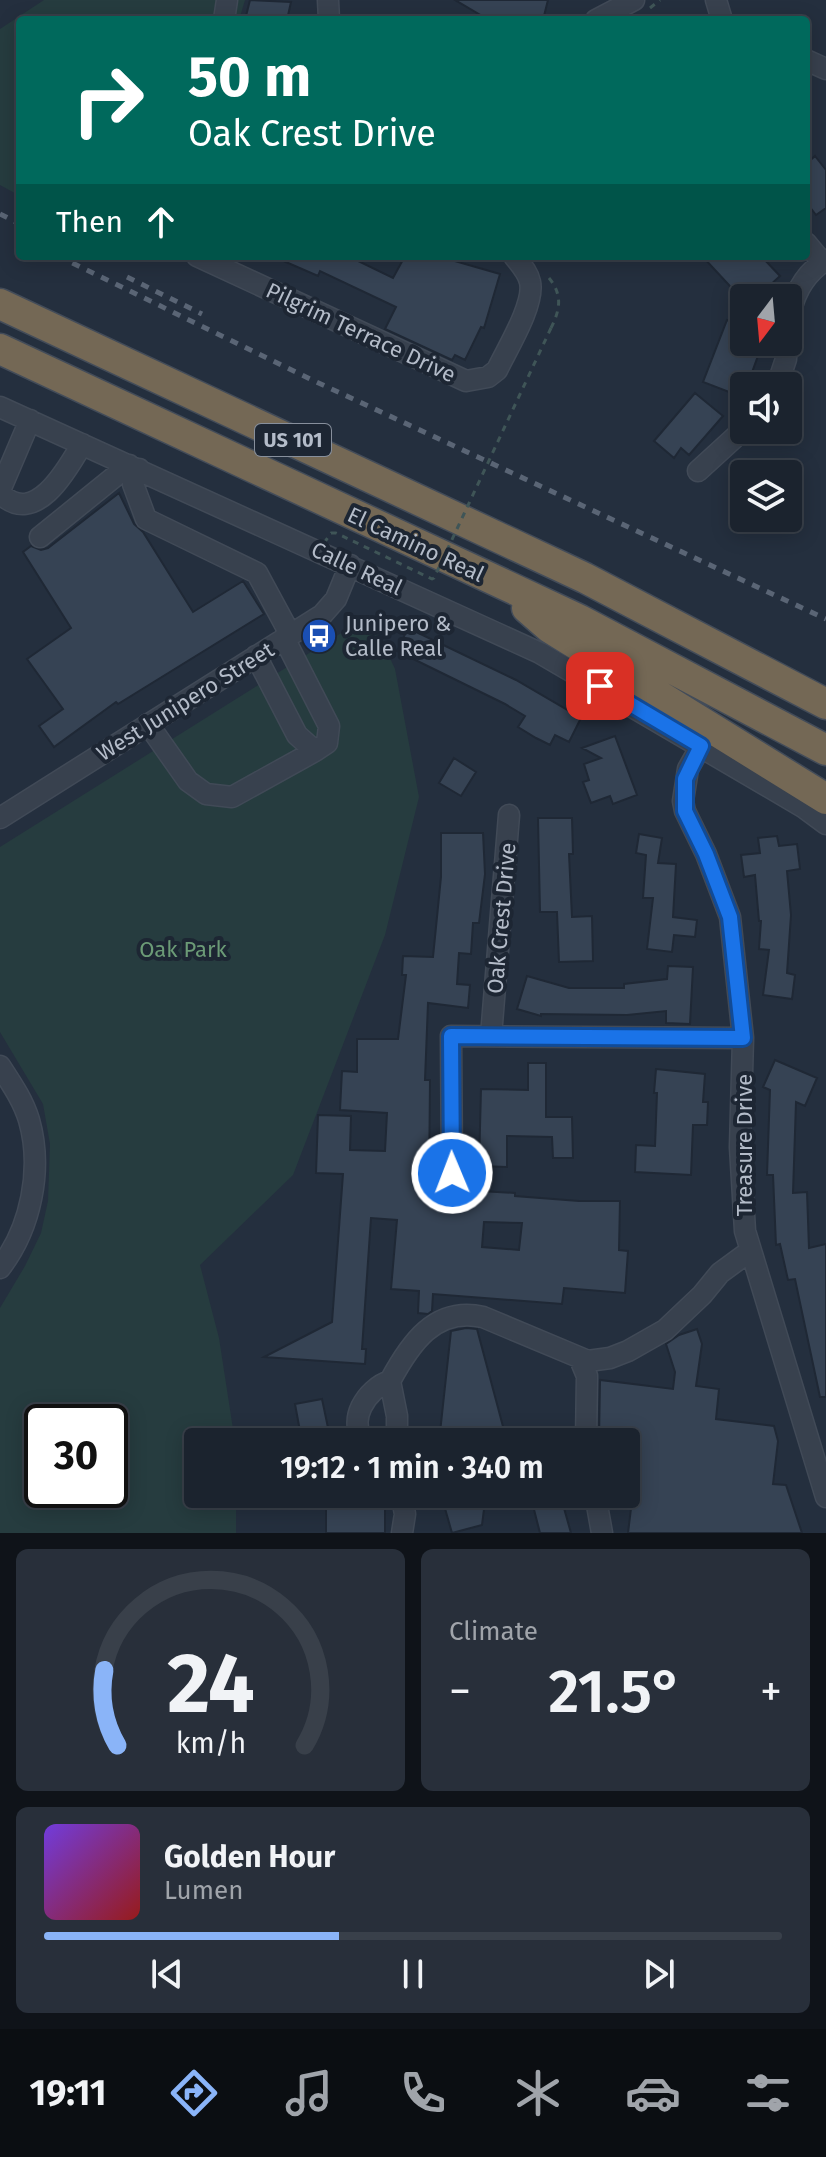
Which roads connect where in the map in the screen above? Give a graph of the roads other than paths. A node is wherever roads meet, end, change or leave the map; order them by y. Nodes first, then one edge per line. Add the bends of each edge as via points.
1 (634, 0) edge
2 (604, 16) edge
3 (206, 260) edge
4 (517, 260) edge
5 (824, 261) edge
6 (802, 285) edge
7 (0, 304) edge
8 (0, 349) edge
9 (0, 407) edge
10 (30, 420) junction
11 (730, 442) edge
12 (82, 444) junction
13 (134, 467) junction
14 (698, 471) dead end
15 (40, 537) dead end
16 (350, 565) junction
17 (585, 578) junction
18 (499, 583) junction
19 (287, 636) junction
20 (256, 656) junction
21 (826, 685) edge
22 (826, 704) edge
23 (148, 724) junction
24 (701, 746) junction
25 (826, 750) edge
26 (315, 751) junction
27 (826, 799) edge
28 (509, 815) dead end
29 (0, 818) edge
30 (826, 824) edge
31 (491, 1036) junction
32 (743, 1038) junction
33 (0, 1066) edge
34 (452, 1173) dead end
35 (750, 1251) junction
36 (0, 1268) edge
37 (580, 1359) junction
38 (390, 1381) junction
39 (357, 1428) edge
40 (397, 1428) edge
41 (586, 1428) edge
42 (826, 1497) edge
43 (404, 1508) edge
44 (598, 1508) edge
45 (402, 1533) edge
46 (602, 1533) edge

1 - 2 street
3 - 4 street, Pilgrim Terrace Drive via 466,381 497,370 530,300 527,273
5 - 6 street
7 - 17 highway, El Camino Real / US 101
8 - 18 highway, El Camino Real / US 101
9 - 10 street, Calle Real
10 - 12 street, Calle Real
10 - 12 street via 1,488 9,501 26,505 44,494 67,472
11 - 14 street
12 - 13 street, Calle Real
13 - 15 street
13 - 16 street, Calle Real
13 - 19 street via 133,484 146,519 257,573
16 - 19 street, West Junipero Street via 331,607
16 - 24 street, Calle Real via 540,653
17 - 21 highway
17 - 22 highway, El Camino Real / US 101
18 - 25 highway, El Camino Real / US 101 via 630,645
18 - 27 highway via 550,628
19 - 20 street, West Junipero Street
19 - 26 street via 329,726 327,743
20 - 23 street, West Junipero Street
20 - 26 street via 297,735
23 - 26 street via 188,781 206,794 232,797
23 - 29 street, West Junipero Street
24 - 30 street, Calle Real
24 - 32 street, Treasure Drive via 685,779 685,811 730,917
28 - 31 street, Oak Crest Drive
31 - 32 street
31 - 34 street via 451,1036
32 - 35 street, Treasure Drive via 740,1147
33 - 36 street via 29,1119 33,1184 21,1232
35 - 37 street via 720,1273 665,1330 610,1358
35 - 42 street, Treasure Drive
37 - 38 street via 483,1317 458,1315 431,1326
37 - 41 street via 587,1376
38 - 39 street via 381,1384 357,1413
38 - 40 street
43 - 45 street
44 - 46 street

